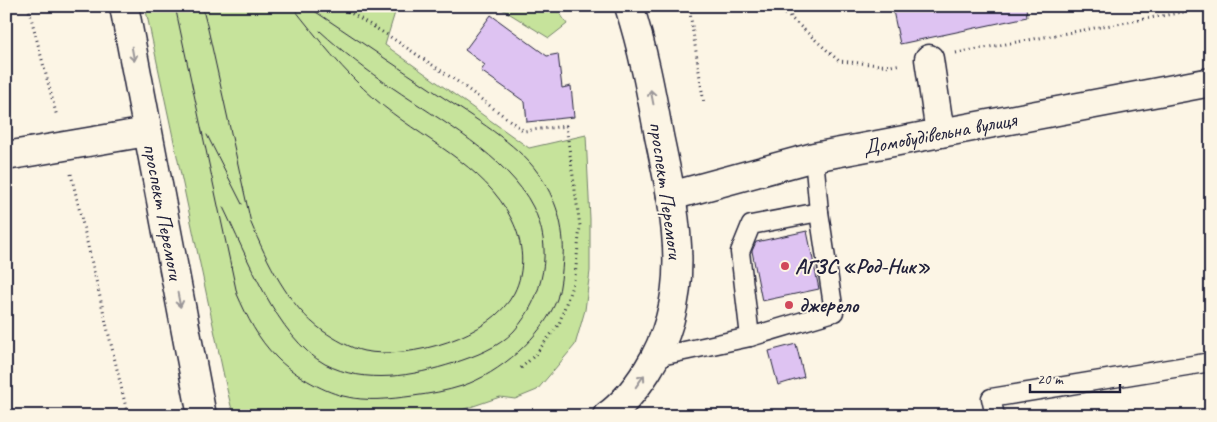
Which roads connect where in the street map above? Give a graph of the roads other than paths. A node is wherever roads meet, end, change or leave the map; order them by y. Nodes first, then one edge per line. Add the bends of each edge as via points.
1 (124, 6) edge
2 (629, 6) edge
3 (929, 59) road end
4 (1211, 82) edge
5 (147, 132) junction
6 (940, 133) junction
7 (6, 156) edge
8 (814, 156) junction
9 (671, 196) junction
10 (819, 212) junction
11 (750, 337) junction
12 (656, 358) junction
13 (1211, 362) edge
14 (202, 416) edge
15 (607, 416) edge
16 (995, 416) edge

1 -> 5 main road, проспект Перемоги
9 -> 2 main road, проспект Перемоги via 643,55
3 - 6 main road
4 - 6 main road, Домобудівельна вулиця
5 - 7 main road
5 -> 14 main road, проспект Перемоги
6 - 8 main road, Домобудівельна вулиця
8 - 9 main road, Домобудівельна вулиця
8 - 10 lane
9 - 12 main road, проспект Перемоги via 678,279 672,316
10 - 11 lane via 751,225 740,252
10 - 11 lane via 834,312
11 - 12 lane
15 -> 12 main road, проспект Перемоги via 618,408
13 - 16 lane via 991,398

